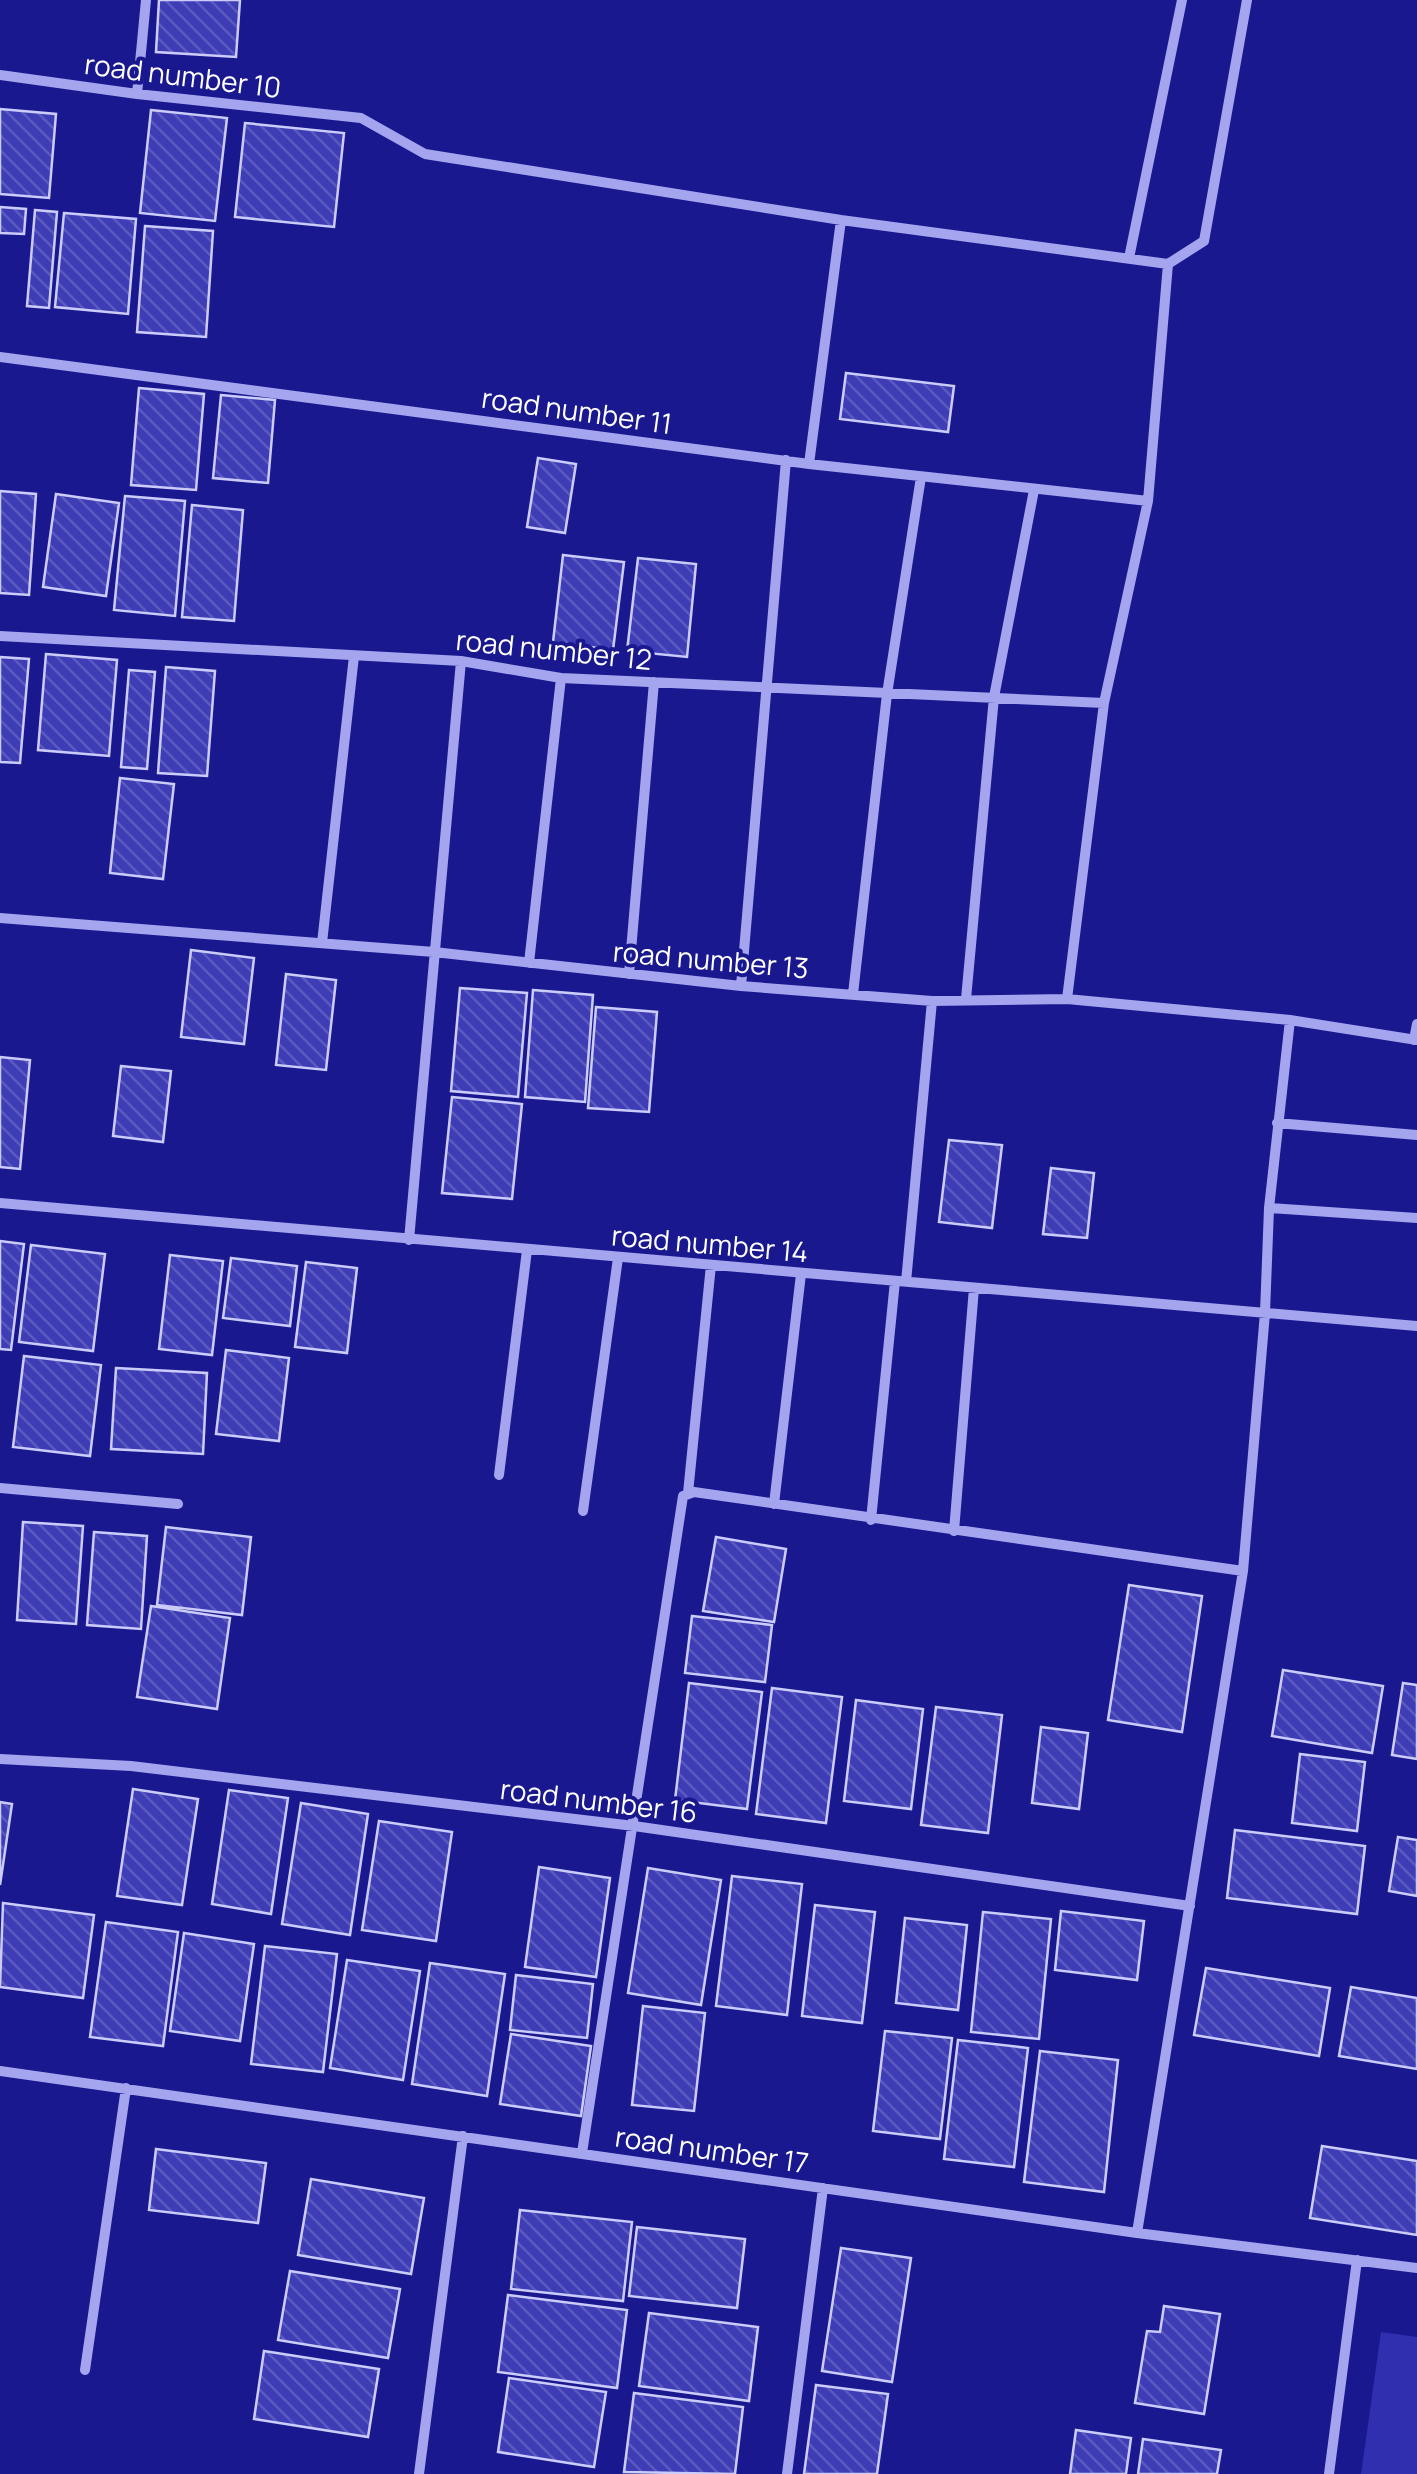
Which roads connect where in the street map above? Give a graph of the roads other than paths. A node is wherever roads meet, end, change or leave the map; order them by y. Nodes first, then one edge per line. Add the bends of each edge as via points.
1 (146, 0) edge
2 (1182, 0) edge
3 (1247, 0) edge
4 (0, 75) edge
5 (136, 94) junction
6 (841, 220) junction
7 (1130, 258) junction
8 (1168, 264) junction
9 (0, 356) edge
10 (786, 460) junction
11 (809, 464) junction
12 (921, 477) junction
13 (1034, 490) junction
14 (1148, 501) junction
15 (0, 636) edge
16 (354, 656) junction
17 (460, 661) junction
18 (561, 678) junction
19 (654, 682) junction
20 (766, 688) junction
21 (887, 694) junction
22 (994, 696) junction
23 (1104, 702) junction
24 (0, 918) edge
25 (322, 943) junction
26 (434, 952) junction
27 (529, 963) junction
28 (629, 974) junction
29 (741, 986) junction
30 (852, 994) junction
31 (966, 999) junction
32 (932, 1000) junction
33 (1067, 1000) junction
34 (1290, 1020) junction
35 (1417, 1024) edge
36 (1416, 1040) edge
37 (1277, 1123) junction
38 (1417, 1136) edge
39 (0, 1203) edge
40 (1269, 1208) junction
41 (1417, 1218) edge
42 (409, 1240) junction
43 (527, 1250) junction
44 (618, 1258) junction
45 (711, 1265) junction
46 (801, 1274) junction
47 (900, 1282) junction
48 (974, 1288) junction
49 (1264, 1314) junction
50 (1417, 1326) edge
51 (500, 1474) dead end
52 (0, 1488) edge
53 (688, 1493) junction
54 (178, 1504) dead end
55 (774, 1504) junction
56 (583, 1512) dead end
57 (871, 1520) junction
58 (954, 1531) junction
59 (1243, 1571) junction
60 (0, 1758) edge
61 (634, 1826) junction
62 (1190, 1906) junction
63 (0, 2071) edge
64 (126, 2088) junction
65 (463, 2136) junction
66 (582, 2153) junction
67 (823, 2188) junction
68 (1137, 2233) junction
69 (1357, 2260) junction
70 (1417, 2268) edge
71 (85, 2370) dead end
72 (419, 2474) edge
73 (788, 2474) edge
74 (1328, 2474) edge

1 - 5 street
2 - 7 street
3 - 8 street via 1204,241
4 - 5 street, road number 10
5 - 6 street, road number 10 via 362,118 424,154
6 - 7 street
6 - 11 street
7 - 8 street
8 - 14 street
9 - 10 street, road number 11
10 - 11 street, road number 11
10 - 20 street
11 - 12 street, road number 11
12 - 13 street, road number 11
12 - 21 street
13 - 14 street, road number 11
13 - 22 street
14 - 23 street
15 - 16 street, road number 12
16 - 17 street, road number 12
16 - 25 street
17 - 18 street, road number 12
17 - 26 street
18 - 19 street, road number 12
18 - 27 street
19 - 20 street, road number 12
19 - 28 street
20 - 21 street, road number 12
20 - 29 street
21 - 22 street, road number 12
21 - 30 street
22 - 23 street, road number 12
22 - 31 street
23 - 33 street
24 - 25 street, road number 13
25 - 26 street, road number 13
26 - 27 street, road number 13
26 - 42 street
27 - 28 street, road number 13
28 - 29 street, road number 13
29 - 30 street, road number 13
30 - 32 street, road number 13
31 - 32 street, road number 13
31 - 33 street, road number 13
32 - 47 street
33 - 34 street, road number 13
34 - 36 street, road number 13
34 - 37 street
35 - 36 street
37 - 38 street
37 - 40 street
39 - 42 street, road number 14
40 - 41 street
40 - 49 street
42 - 43 street, road number 14
43 - 44 street, road number 14
43 - 51 street
44 - 45 street, road number 14
44 - 56 street
45 - 46 street, road number 14
45 - 53 street
46 - 47 street, road number 14
46 - 55 street
47 - 48 street, road number 14
47 - 57 street
48 - 49 street, road number 14
48 - 58 street
49 - 50 street, road number 14
49 - 59 street
52 - 54 street
53 - 55 street
53 - 61 street via 679,1512
55 - 57 street
57 - 58 street
58 - 59 street
59 - 62 street
60 - 61 street, road number 16 via 131,1766
61 - 62 street, road number 16
61 - 66 street
62 - 68 street
63 - 64 street, road number 17
64 - 65 street, road number 17
64 - 71 street
65 - 66 street, road number 17
65 - 72 street
66 - 67 street, road number 17
67 - 68 street, road number 17
67 - 73 street
68 - 69 street, road number 17
69 - 70 street, road number 17
69 - 74 street

